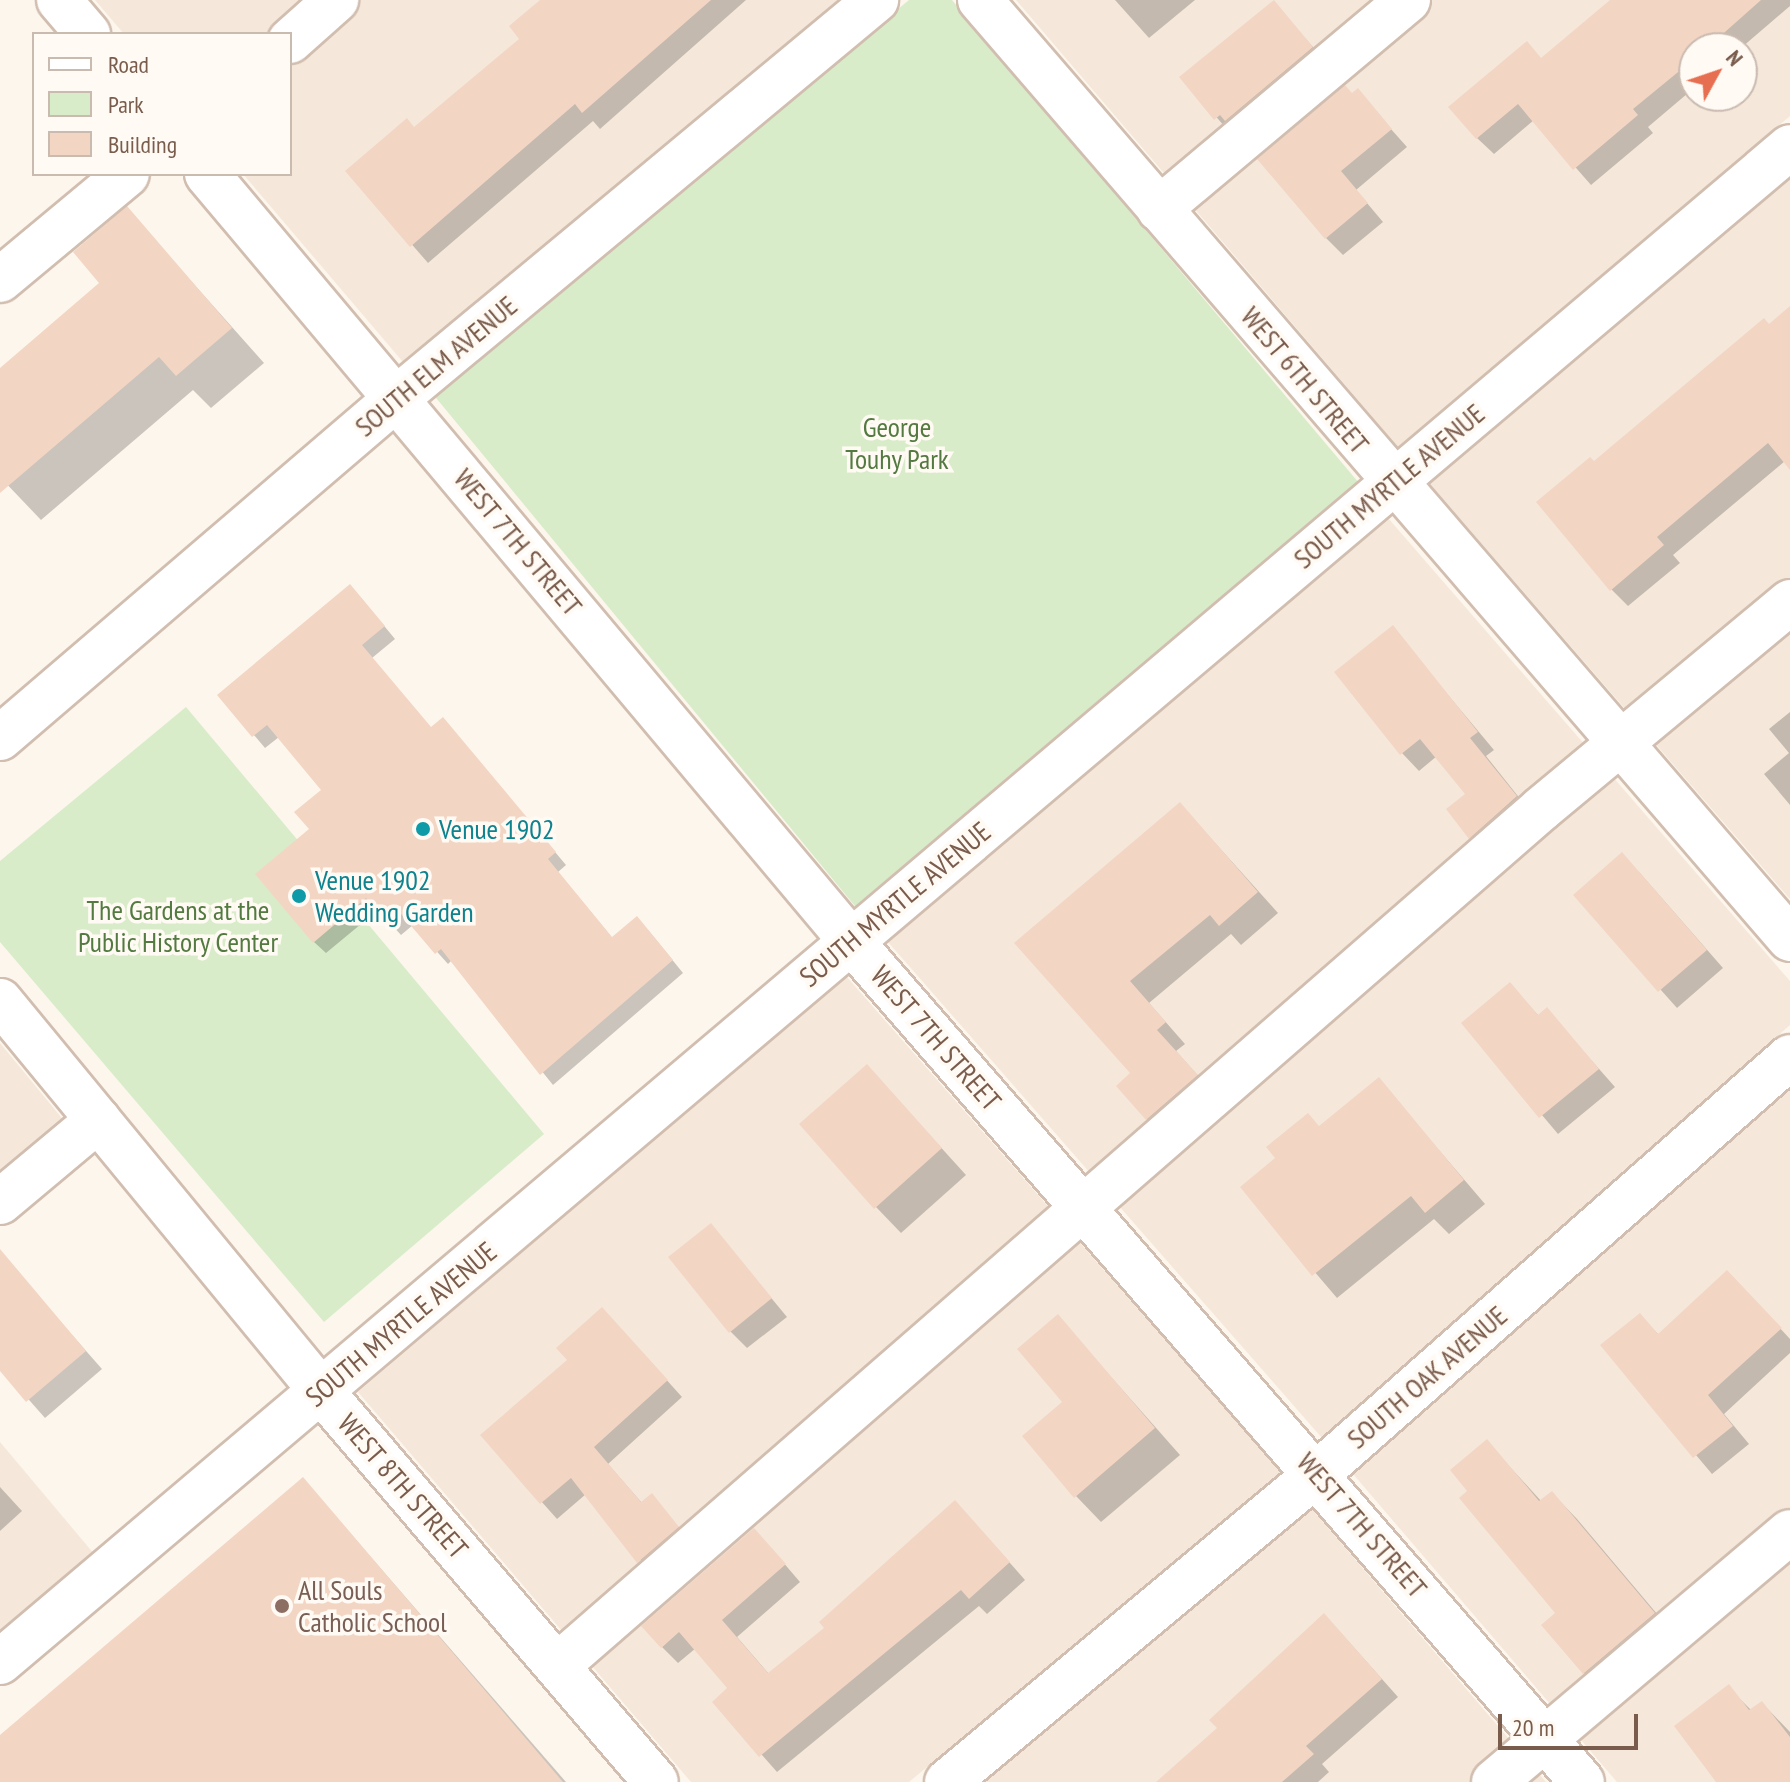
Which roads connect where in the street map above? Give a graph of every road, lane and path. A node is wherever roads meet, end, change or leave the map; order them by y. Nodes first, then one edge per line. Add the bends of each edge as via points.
1 (59, 0) edge
2 (336, 0) edge
3 (876, 0) edge
4 (980, 0) edge
5 (1408, 0) edge
6 (86, 32) edge
7 (292, 39) edge
8 (1790, 147) edge
9 (125, 176) edge
10 (209, 176) edge
11 (1159, 209) junction
12 (0, 280) edge
13 (397, 398) junction
14 (1392, 483) junction
15 (1790, 602) edge
16 (0, 738) edge
17 (1621, 745) junction
18 (1790, 939) edge
19 (851, 941) junction
20 (0, 1001) edge
21 (1790, 1057) edge
22 (98, 1120) junction
23 (0, 1202) edge
24 (1086, 1210) junction
25 (322, 1392) junction
26 (1318, 1473) junction
27 (1790, 1532) edge
28 (0, 1662) edge
29 (557, 1666) junction
30 (1546, 1739) junction
31 (656, 1782) edge
32 (947, 1782) edge
33 (1494, 1782) edge
34 (1582, 1782) edge

1 - 6 street
2 - 7 street
3 - 13 street, SOUTH ELM AVENUE
4 - 11 street, WEST 6TH STREET
5 - 11 street
8 - 14 street, SOUTH MYRTLE AVENUE
9 - 12 street
10 - 13 street, WEST 7TH STREET
11 - 14 street, WEST 6TH STREET
13 - 16 street, SOUTH ELM AVENUE
13 - 19 street, WEST 7TH STREET
14 - 17 street, WEST 6TH STREET
14 - 19 street, SOUTH MYRTLE AVENUE
15 - 17 street
17 - 18 street, WEST 6TH STREET
17 - 24 street via 1541,809
19 - 24 street, WEST 7TH STREET
19 - 25 street, SOUTH MYRTLE AVENUE
20 - 22 street, WEST 8TH STREET
21 - 26 street, SOUTH OAK AVENUE
22 - 23 street
22 - 25 street, WEST 8TH STREET
24 - 26 street, WEST 7TH STREET
24 - 29 street
25 - 28 street, SOUTH MYRTLE AVENUE
25 - 29 street, WEST 8TH STREET
26 - 30 street, WEST 7TH STREET
26 - 32 street, SOUTH OAK AVENUE
27 - 30 street
29 - 31 street, WEST 8TH STREET
30 - 33 street
30 - 34 street, WEST 7TH STREET

